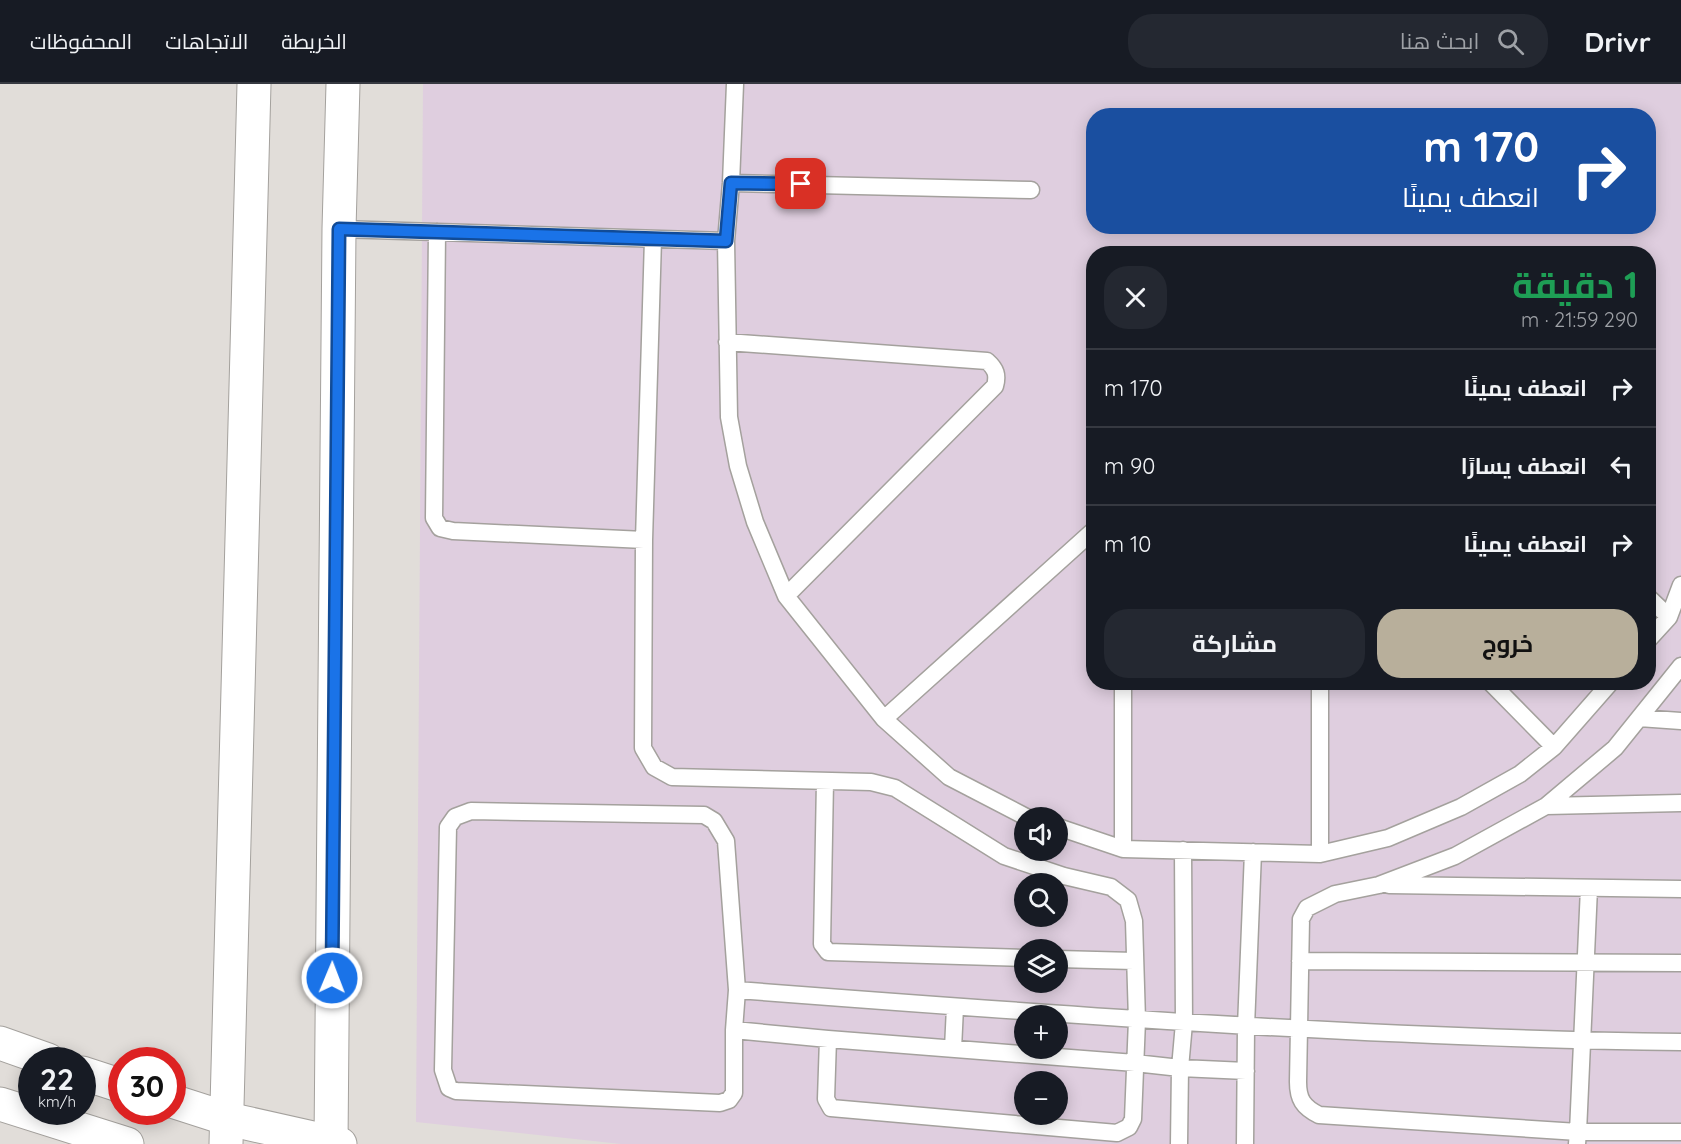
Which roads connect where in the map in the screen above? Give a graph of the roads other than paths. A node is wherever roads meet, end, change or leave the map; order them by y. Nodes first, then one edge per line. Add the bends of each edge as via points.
1 (254, 84) edge
2 (343, 84) edge
3 (735, 84) edge
4 (731, 183) junction
5 (1031, 190) dead end
6 (339, 229) junction
7 (437, 232) junction
8 (653, 239) junction
9 (726, 241) junction
10 (728, 342) junction
11 (1086, 537) edge
12 (644, 540) junction
13 (1681, 585) edge
14 (786, 596) junction
15 (1656, 605) edge
16 (1669, 617) junction
17 (1656, 631) edge
18 (1681, 666) edge
19 (1123, 690) edge
20 (1320, 690) edge
21 (1498, 690) edge
22 (1604, 690) edge
23 (1639, 718) junction
24 (884, 719) junction
25 (1681, 721) edge
26 (1554, 747) junction
27 (825, 781) junction
28 (1681, 803) edge
29 (1546, 806) junction
30 (1014, 811) edge
31 (1068, 830) edge
32 (1123, 849) junction
33 (1183, 850) junction
34 (1252, 852) junction
35 (1320, 854) junction
36 (1379, 885) junction
37 (1589, 888) junction
38 (1681, 889) edge
39 (1014, 958) edge
40 (1068, 959) edge
41 (1134, 961) junction
42 (1300, 961) junction
43 (1586, 963) junction
44 (1681, 963) edge
45 (737, 990) junction
46 (955, 1007) junction
47 (1137, 1020) junction
48 (1184, 1023) junction
49 (1246, 1027) junction
50 (1298, 1029) junction
51 (734, 1030) junction
52 (828, 1039) junction
53 (1583, 1041) junction
54 (0, 1042) edge
55 (1681, 1042) edge
56 (18, 1049) edge
57 (953, 1049) junction
58 (1135, 1063) junction
59 (1180, 1068) junction
60 (1246, 1071) junction
61 (0, 1104) edge
62 (186, 1109) edge
63 (227, 1131) edge
64 (1681, 1132) edge
65 (1578, 1138) edge
66 (334, 1143) edge
67 (127, 1144) edge
68 (1179, 1144) edge
69 (1245, 1144) edge

1 - 63 street
2 - 6 street
3 - 4 lane
4 - 5 lane
4 - 9 lane
6 - 7 lane
6 - 66 street
7 - 8 lane
7 - 12 lane via 434,518 440,528
8 - 9 lane
8 - 12 lane
9 - 10 lane
10 - 14 lane via 729,417 738,465 755,522
10 - 14 lane via 987,361 995,369 995,387
11 - 24 lane
12 - 27 lane via 643,748 654,767 672,777
13 - 16 lane
14 - 24 lane
15 - 16 lane
16 - 17 lane
18 - 23 lane
19 - 32 lane
20 - 35 lane
21 - 26 lane
22 - 26 lane
23 - 25 lane
23 - 29 lane via 1615,748
24 - 30 lane via 949,777
26 - 35 lane via 1520,774 1461,807 1388,838
27 - 39 lane via 822,944 828,952
27 - 41 lane via 871,782 895,788 1004,856 1111,887 1128,900 1134,921
28 - 29 lane
29 - 36 lane via 1455,856
31 - 32 lane
32 - 33 lane
33 - 34 lane
33 - 48 lane
34 - 35 lane
34 - 49 lane
36 - 37 lane
36 - 42 lane via 1335,894 1307,908 1301,919
37 - 38 lane
37 - 43 lane
40 - 41 lane
41 - 47 lane
42 - 43 lane
42 - 50 lane
43 - 44 lane
43 - 53 lane
45 - 46 lane
45 - 51 lane
45 - 51 lane via 726,841 714,821 704,815 471,811 454,817 448,827 443,1070 449,1088 720,1103 734,1093
46 - 47 lane
46 - 57 lane
47 - 48 lane
47 - 58 lane
48 - 49 lane
48 - 59 lane
49 - 50 lane
49 - 60 lane
50 - 53 lane
50 - 65 lane via 1298,1096 1306,1108 1318,1115
51 - 52 lane
52 - 57 lane
52 - 58 lane via 826,1099 831,1108 1117,1133 1129,1127 1133,1119
53 - 55 lane
53 - 65 lane
54 - 56 street
57 - 58 lane
58 - 59 lane
59 - 60 lane
59 - 68 lane
60 - 69 lane
61 - 67 street
62 - 63 street
63 - 66 street
64 - 65 lane

